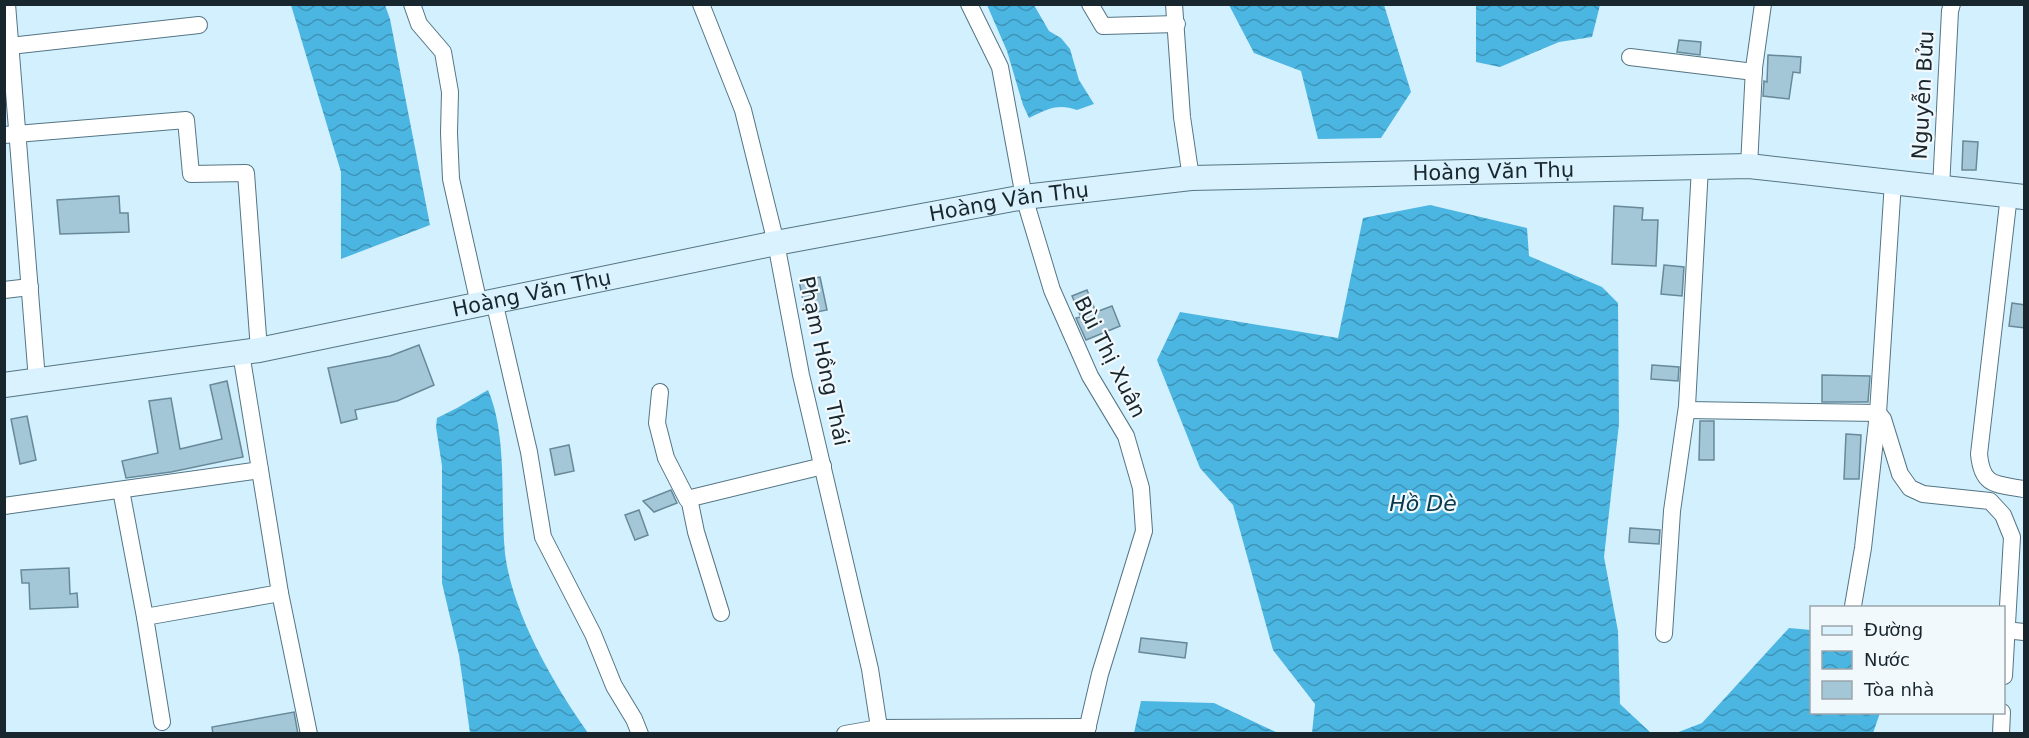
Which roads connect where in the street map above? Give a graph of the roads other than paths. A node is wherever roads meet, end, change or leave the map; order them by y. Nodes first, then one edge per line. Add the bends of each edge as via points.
1 (7, 4) edge
2 (412, 4) edge
3 (702, 4) edge
4 (969, 4) edge
5 (1090, 4) edge
6 (1174, 4) edge
7 (1763, 4) edge
8 (1952, 4) edge
9 (199, 24) dead end
10 (1177, 24) junction
11 (10, 46) junction
12 (1630, 57) dead end
13 (1754, 72) junction
14 (11, 135) edge
15 (1749, 166) junction
16 (1700, 167) junction
17 (1191, 178) junction
18 (1893, 182) junction
19 (1941, 188) junction
20 (2017, 196) edge
21 (1024, 197) junction
22 (776, 243) junction
23 (30, 287) junction
24 (4, 290) edge
25 (487, 303) junction
26 (250, 351) junction
27 (38, 381) junction
28 (4, 385) edge
29 (660, 392) dead end
30 (1687, 410) junction
31 (1878, 412) junction
32 (823, 466) junction
33 (260, 470) junction
34 (1999, 484) junction
35 (2025, 489) edge
36 (121, 490) junction
37 (689, 498) junction
38 (1990, 501) junction
39 (4, 506) edge
40 (280, 593) junction
41 (1853, 606) edge
42 (721, 613) dead end
43 (145, 617) junction
44 (2005, 630) joint
45 (2025, 632) edge
46 (1664, 634) dead end
47 (2002, 714) edge
48 (162, 722) dead end
49 (1087, 730) edge
50 (879, 731) edge
51 (309, 734) edge
52 (640, 734) edge
53 (845, 734) edge
54 (2001, 734) edge

1 - 11 street
2 - 25 street via 419,24 443,52 450,92 451,179
3 - 22 street, Phạm Hồng Thái via 743,110
4 - 21 street, Bùi Thị Xuân via 1000,67
5 - 10 street via 1103,26
6 - 10 street
7 - 13 street
8 - 19 street, Nguyễn Bửu
9 - 11 street
10 - 17 street via 1182,117
11 - 14 street
12 - 13 street
13 - 15 street
14 - 23 street
14 - 26 street via 186,120 191,174 246,173
15 - 16 main road, Hoàng Văn Thụ
15 - 18 main road, Hoàng Văn Thụ
16 - 17 main road, Hoàng Văn Thụ
16 - 30 street
17 - 21 main road, Hoàng Văn Thụ
18 - 19 main road, Hoàng Văn Thụ
18 - 31 street
19 - 20 main road, Hoàng Văn Thụ
20 - 34 street via 1979,454 1984,476
21 - 22 main road, Hoàng Văn Thụ
21 - 49 street, Bùi Thị Xuân via 1052,290 1090,376 1126,436 1142,488 1144,531
22 - 25 main road, Hoàng Văn Thụ
22 - 32 street, Phạm Hồng Thái
23 - 24 street
23 - 27 street
25 - 26 main road, Hoàng Văn Thụ
25 - 52 street via 529,452 543,537
26 - 27 main road, Hoàng Văn Thụ
26 - 33 street
27 - 28 main road, Hoàng Văn Thụ
29 - 37 street via 657,423 666,458
30 - 31 street
30 - 46 street via 1672,511
31 - 38 street via 1900,474 1910,488 1923,494
31 - 41 street
32 - 37 street
32 - 50 street, Phạm Hồng Thái via 870,669
33 - 36 street
33 - 40 street
34 - 35 street
34 - 38 street
36 - 39 street
36 - 43 street
37 - 42 street
38 - 44 street via 2003,515 2012,537
40 - 43 street
40 - 51 street
43 - 48 street
44 - 45 street
47 - 54 street
49 - 50 street
50 - 53 street

